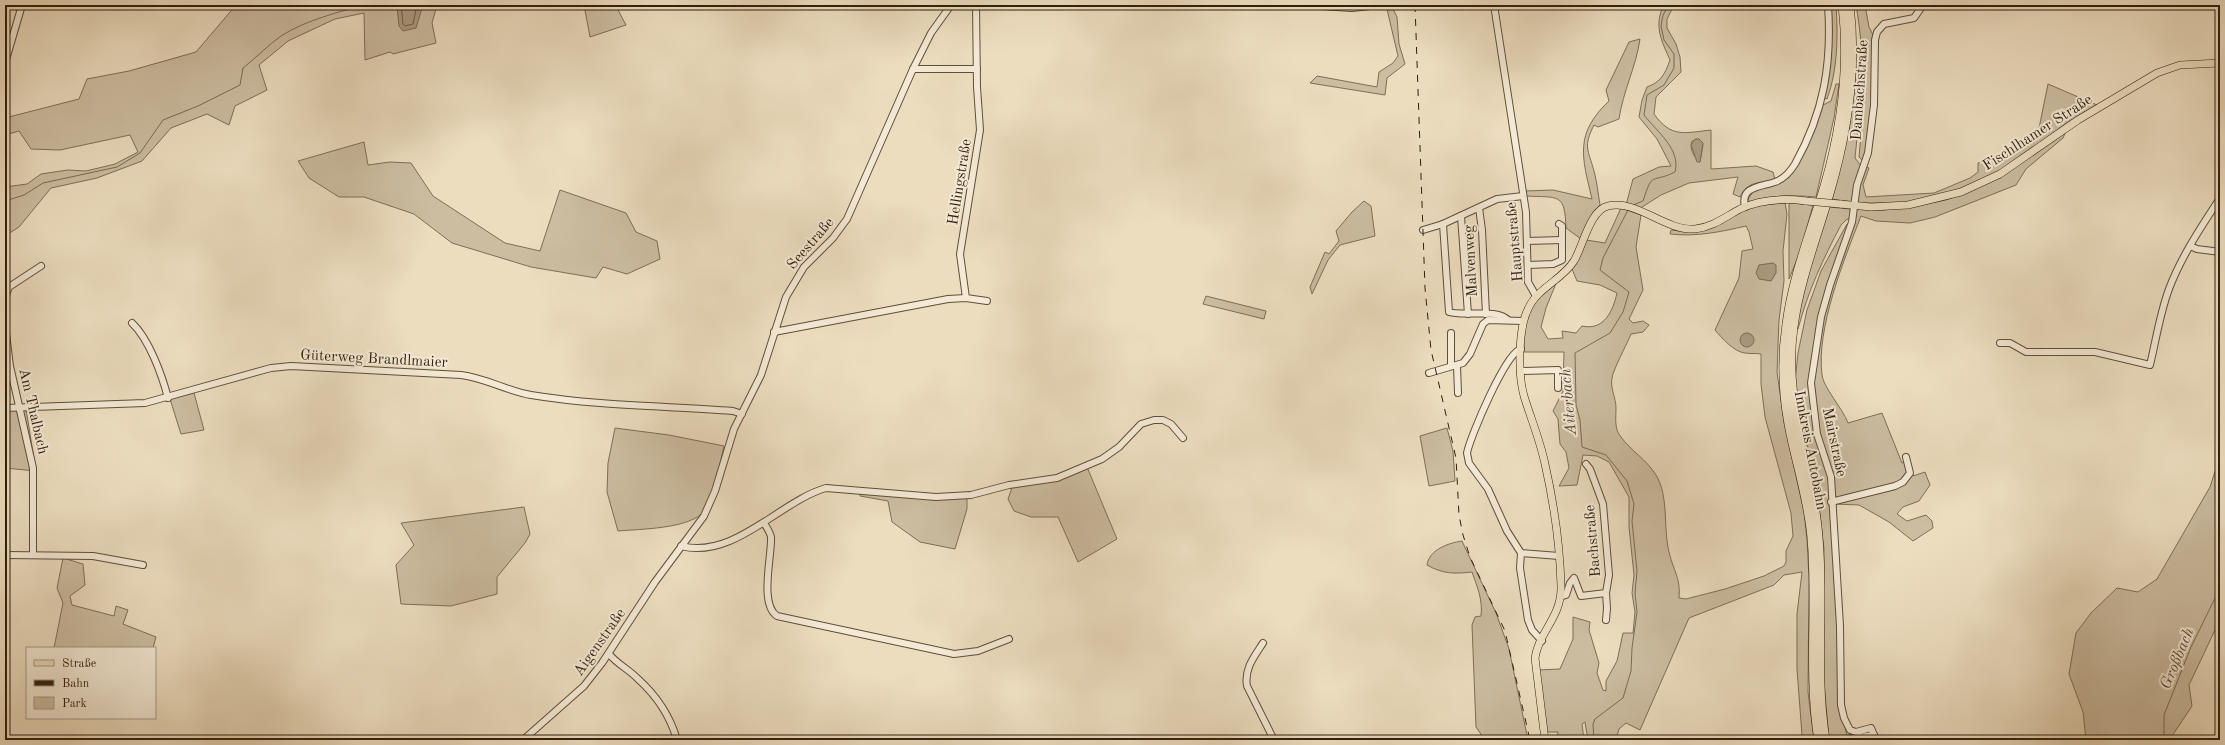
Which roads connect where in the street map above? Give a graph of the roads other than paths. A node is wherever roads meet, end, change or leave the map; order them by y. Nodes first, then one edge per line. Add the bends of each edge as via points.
1 (22, 5) edge
2 (950, 5) edge
3 (976, 5) edge
4 (1305, 5) edge
5 (1379, 5) edge
6 (1494, 5) edge
7 (1828, 5) edge
8 (1843, 5) edge
9 (1849, 5) edge
10 (1923, 5) edge
11 (5, 63) edge
12 (2220, 63) edge
13 (913, 69) junction
14 (977, 69) junction
15 (1523, 196) junction
16 (2220, 198) edge
17 (1854, 206) junction
18 (1745, 207) junction
19 (1479, 208) junction
20 (1461, 216) junction
21 (1443, 224) junction
22 (1559, 224) dead end
23 (1423, 230) dead end
24 (1562, 240) junction
25 (1527, 241) junction
26 (2190, 246) junction
27 (2220, 252) edge
28 (1528, 265) junction
29 (41, 266) dead end
30 (1536, 296) junction
31 (966, 298) junction
32 (987, 301) dead end
33 (1468, 314) junction
34 (1486, 314) junction
35 (1508, 320) junction
36 (1524, 321) junction
37 (132, 323) dead end
38 (774, 332) junction
39 (1451, 333) dead end
40 (2000, 343) dead end
41 (1521, 349) junction
42 (1454, 366) junction
43 (1522, 371) junction
44 (1429, 373) dead end
45 (1558, 388) dead end
46 (1458, 394) dead end
47 (168, 398) junction
48 (20, 407) junction
49 (5, 408) edge
50 (742, 414) junction
51 (1183, 438) dead end
52 (1906, 457) dead end
53 (1586, 464) dead end
54 (1831, 502) junction
55 (764, 523) junction
56 (681, 546) junction
57 (1521, 553) junction
58 (5, 555) edge
59 (33, 555) junction
60 (1559, 556) junction
61 (143, 565) dead end
62 (1606, 593) junction
63 (1561, 596) junction
64 (1606, 620) dead end
65 (1009, 639) dead end
66 (1542, 641) junction
67 (1263, 644) dead end
68 (609, 654) junction
69 (1874, 738) edge
70 (523, 740) edge
71 (677, 740) edge
72 (1274, 740) edge
73 (1545, 740) edge
74 (1819, 740) edge
75 (1825, 740) edge
76 (1839, 740) edge

1 - 11 street
2 - 13 street, Seestraße via 931,33
3 - 14 street, Hellingstraße
4 - 5 street via 1352,8
6 - 15 street, Hauptstraße
7 - 18 street via 1826,73 1818,117 1790,172 1775,182 1748,191 1744,199
8 - 74 highway, Innkreis Autobahn via 1845,62 1840,120 1829,170 1792,294 1784,349 1787,411 1812,537 1813,678
9 - 75 highway, Innkreis Autobahn via 1852,48 1845,130 1799,295 1792,329 1790,361 1793,408 1813,500 1818,537 1819,685
10 - 17 street, Dambachstraße via 1914,18 1884,24 1875,35 1871,132
12 - 17 main road, Fischlhamer Straße via 2180,65 2157,73 2072,123 2009,169 1961,192 1913,204 1886,207
13 - 14 street
13 - 38 street, Seestraße via 847,219 791,285
14 - 31 street, Hellingstraße via 980,130 960,254
15 - 19 street via 1501,198
15 - 25 street, Hauptstraße
16 - 26 street
17 - 18 main road, Fischlhamer Straße, bridge via 1773,200
17 - 54 street, Mairstraße via 1852,222 1821,317 1811,384 1817,434 1831,477
18 - 30 main road, Fischlhamer Straße via 1713,224 1693,229 1671,226 1623,206 1609,206 1598,211 1571,265
19 - 20 street
19 - 34 street, Malvenweg
20 - 21 street
20 - 33 street
21 - 23 street
21 - 33 street via 1449,311
22 - 24 street via 1562,226
24 - 25 street
24 - 28 street via 1561,261 1554,264
25 - 28 street, Hauptstraße
26 - 27 street
26 - 40 street via 2168,291 2150,365 2095,352 2026,352 2010,343
28 - 30 street, Hauptstraße via 1529,284
29 - 48 street, Am Thalbach via 9,287 6,292 6,334 10,366
30 - 36 main road, Hauptstraße via 1527,310
31 - 32 street
31 - 38 street
33 - 34 street
34 - 35 street via 1498,315
35 - 36 street
35 - 42 street via 1485,322 1468,358
36 - 41 main road, Hauptstraße
37 - 47 street via 150,352 164,382
38 - 50 street, Seestraße via 761,375
39 - 42 street
41 - 43 main road, Hauptstraße
41 - 57 street via 1515,352 1497,381 1467,453 1469,463 1488,489 1507,531
42 - 44 street
42 - 46 street
43 - 45 street via 1558,370
43 - 60 main road, Hauptstraße via 1524,396 1546,464
47 - 48 street, Güterweg Brandlmaier via 145,403
47 - 50 street, Güterweg Brandlmaier via 271,368 291,366 461,375 533,395
48 - 49 street, Güterweg Brandlmaier
48 - 59 street, Am Thalbach via 33,468
50 - 56 street, Seestraße via 730,440 710,503
51 - 55 street via 1171,424 1163,420 1154,420 1141,424 1119,447 1102,459 1058,478 1009,484 957,497 826,488 813,492
52 - 54 street via 1910,473 1903,482
53 - 62 street, Bachstraße via 1603,504 1609,565
54 - 69 street, Mairstraße via 1836,549 1842,711 1850,730 1856,732 1871,728
55 - 56 street via 726,543 709,547
55 - 65 street via 771,538 768,568 769,606 777,616 954,654 978,651
56 - 68 street, Aigenstraße
57 - 60 street
57 - 66 street via 1520,568 1528,620 1532,630
58 - 59 street
59 - 61 street via 99,557
60 - 63 main road, Hauptstraße
62 - 63 street, Bachstraße via 1581,596 1574,578 1566,595
62 - 64 street, Bachstraße
63 - 66 main road, Hauptstraße via 1557,612
66 - 73 main road, Hauptstraße via 1535,658
67 - 72 street via 1251,662 1246,679 1247,686
68 - 70 street, Aigenstraße via 584,686
68 - 71 street via 638,679 658,701 667,714
69 - 76 street, Mairstraße

